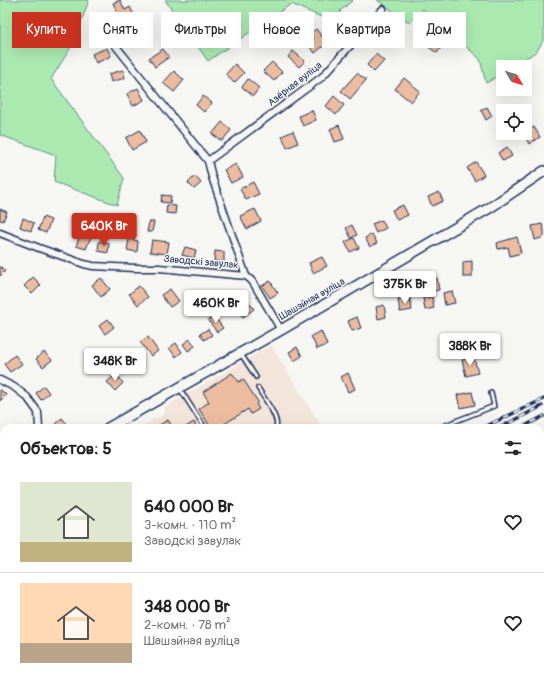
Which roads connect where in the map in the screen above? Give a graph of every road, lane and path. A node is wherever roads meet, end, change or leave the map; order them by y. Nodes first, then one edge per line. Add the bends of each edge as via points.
1 (383, 10) dead end
2 (118, 48) edge
3 (208, 161) junction
4 (544, 171) edge
5 (0, 233) edge
6 (246, 276) junction
7 (281, 330) junction
8 (240, 353) junction
9 (256, 377) dead end
10 (0, 380) edge
11 (179, 388) junction
12 (258, 388) dead end
13 (491, 393) dead end
14 (38, 424) edge
15 (115, 424) edge
16 (202, 424) edge
17 (277, 424) edge
18 (448, 424) edge

1 - 3 street, Азёрная вуліца via 322,77
2 - 3 street
3 - 6 street
4 - 7 main road, Шашэйная вуліца via 491,207
5 - 6 street, Заводскі завулак via 93,266 159,268
6 - 7 street, Заводскі завулак via 254,284
7 - 8 main road, Шашэйная вуліца
8 - 9 lane
8 - 11 main road, Шашэйная вуліца
10 - 14 street via 27,397 38,412
11 - 15 main road, Шашэйная вуліца
11 - 16 lane
12 - 17 lane via 275,416
13 - 18 lane via 494,406

